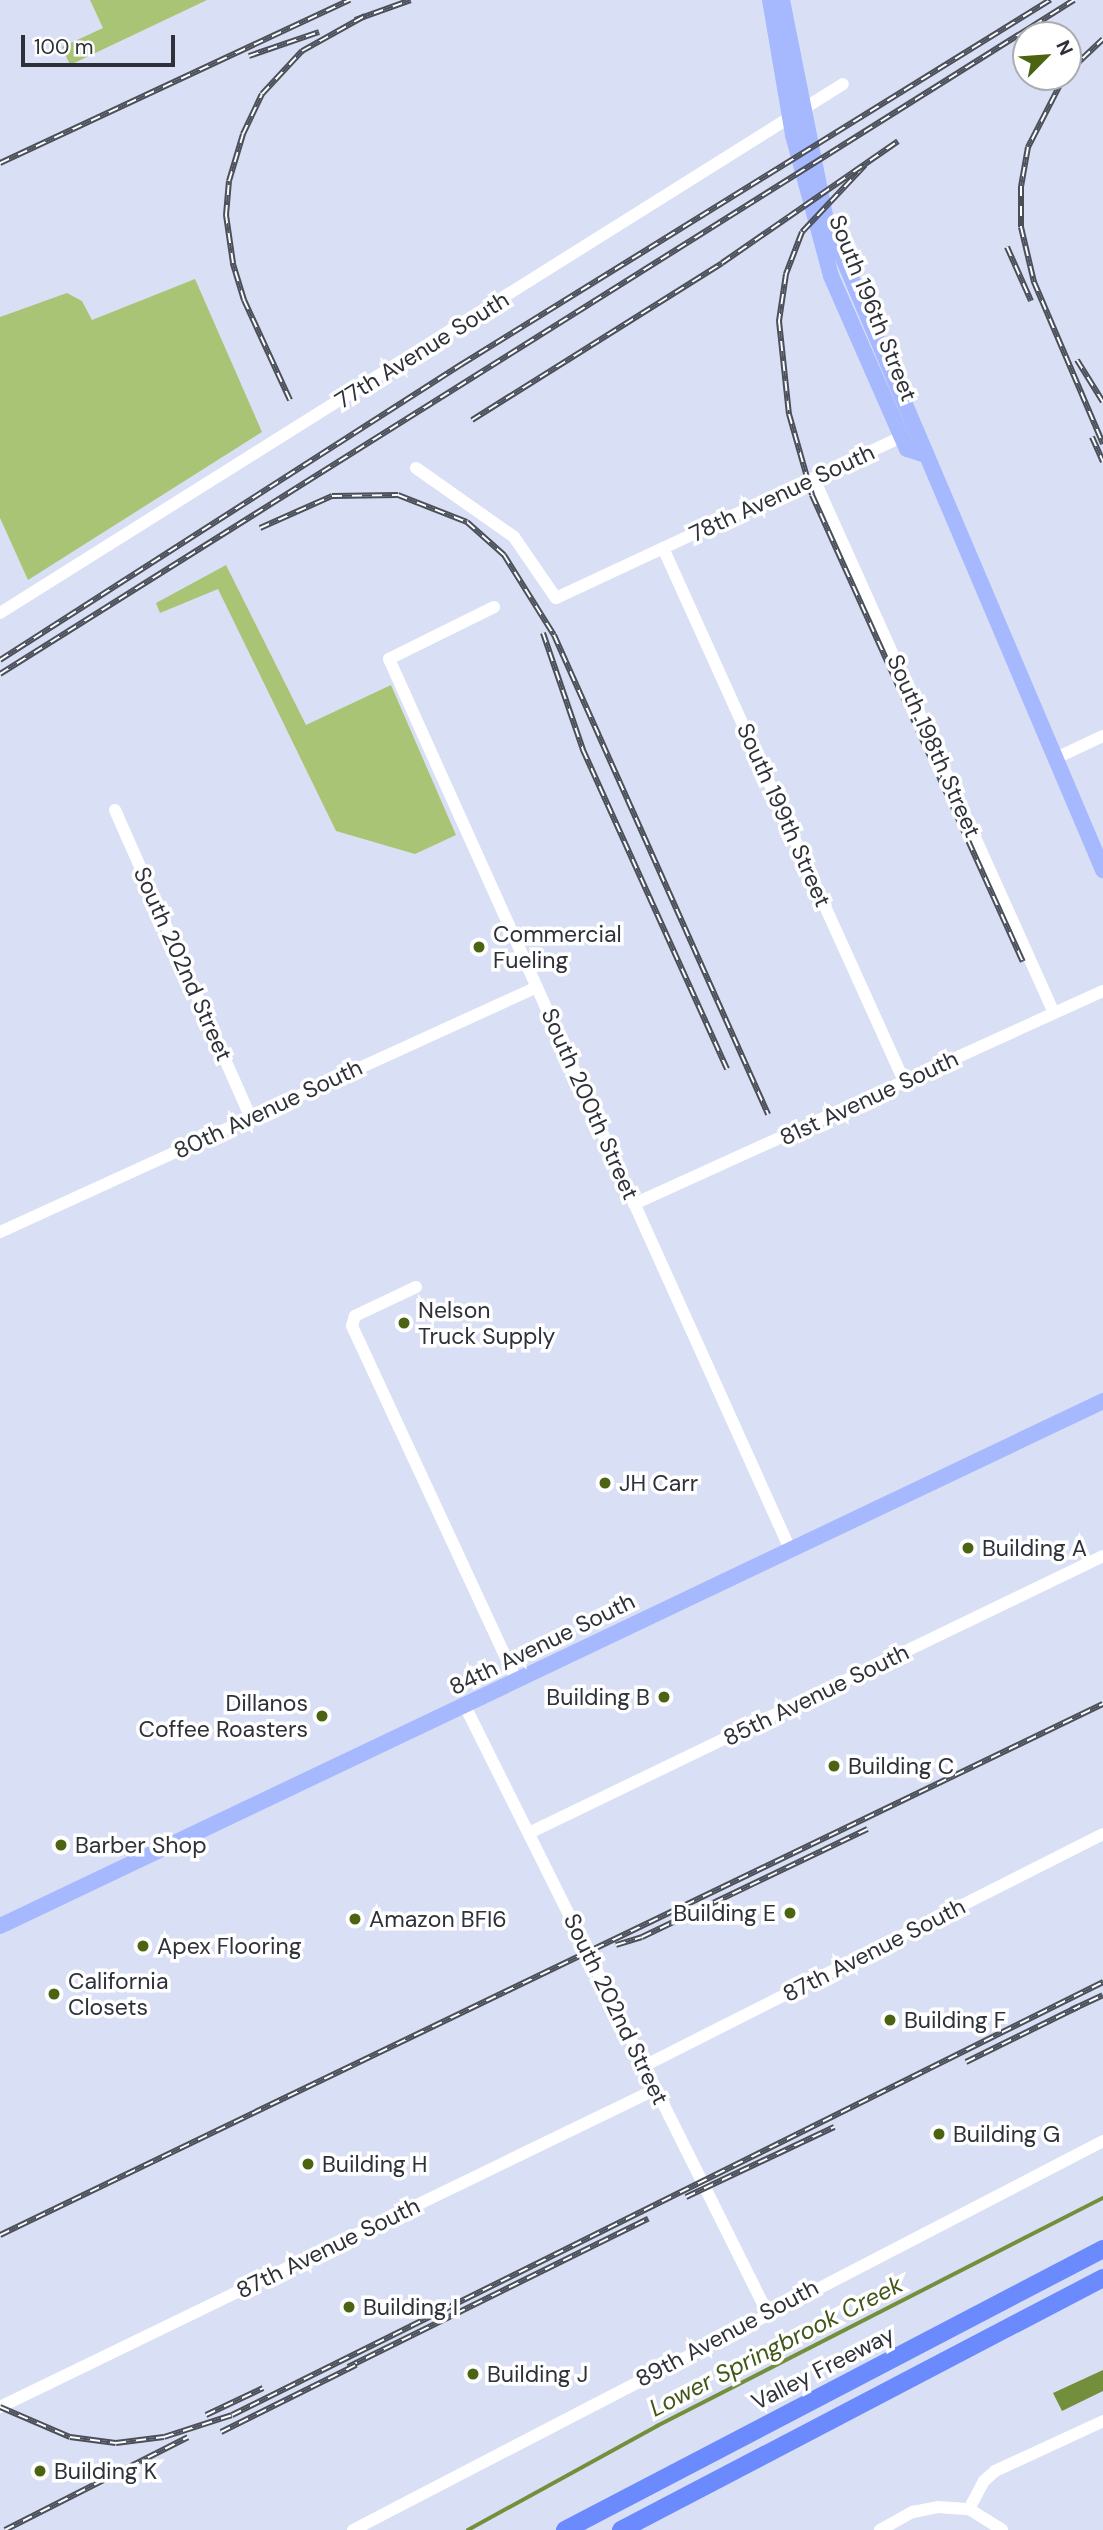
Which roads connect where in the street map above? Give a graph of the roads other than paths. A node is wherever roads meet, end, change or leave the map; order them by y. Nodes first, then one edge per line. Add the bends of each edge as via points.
1 (770, 0) edge
2 (782, 0) edge
3 (843, 83) dead end
4 (901, 437) junction
5 (922, 454) junction
6 (416, 468) dead end
7 (814, 480) junction
8 (663, 548) junction
9 (494, 607) dead end
10 (0, 613) edge
11 (1103, 736) edge
12 (1056, 758) junction
13 (115, 810) dead end
14 (1103, 870) edge
15 (537, 987) junction
16 (1103, 991) edge
17 (1054, 1013) junction
18 (904, 1082) junction
19 (251, 1118) junction
20 (634, 1204) junction
21 (0, 1232) edge
22 (416, 1287) dead end
23 (1103, 1401) edge
24 (790, 1549) junction
25 (1103, 1556) edge
26 (517, 1681) junction
27 (465, 1706) junction
28 (529, 1833) junction
29 (1103, 1834) edge
30 (0, 1926) edge
31 (644, 2066) junction
32 (656, 2089) junction
33 (1103, 2141) edge
34 (1103, 2249) edge
35 (1103, 2278) edge
36 (766, 2312) junction
37 (0, 2407) edge
38 (1103, 2421) edge
39 (969, 2509) junction
40 (353, 2530) edge
41 (565, 2530) edge
42 (621, 2530) edge
43 (880, 2530) edge
44 (1002, 2530) edge

1 - 4 main road, South 196th Street via 812,219
2 - 5 main road, South 196th Street via 825,216 920,435
3 - 10 street, 77th Avenue South
4 - 5 main road, South 196th Street via 907,449
4 - 7 street, 78th Avenue South
5 - 12 main road, South 196th Street
6 - 8 street, 78th Avenue South via 514,537 556,598
7 - 8 street, 78th Avenue South
7 - 17 street, South 198th Street
8 - 18 street, South 199th Street
9 - 15 street, South 200th Street via 389,659
11 - 12 street
12 - 14 main road, South 196th Street
13 - 19 street, South 202nd Street
15 - 19 street, 80th Avenue South
15 - 20 street, South 200th Street
16 - 17 street, 81st Avenue South
17 - 18 street, 81st Avenue South
18 - 20 street, 81st Avenue South
19 - 21 street, 80th Avenue South
20 - 24 street, South 200th Street
22 - 26 street via 355,1317 352,1326
23 - 24 main road, 84th Avenue South
24 - 26 main road, 84th Avenue South
25 - 28 street, 85th Avenue South
26 - 27 main road, 84th Avenue South
27 - 28 street, South 202nd Street
27 - 30 main road, 84th Avenue South
28 - 31 street, South 202nd Street
29 - 31 street, 87th Avenue South
31 - 32 street, South 202nd Street
32 - 36 street, South 202nd Street
32 - 37 street, 87th Avenue South
33 - 36 street, 89th Avenue South
34 - 41 highway, Valley Freeway
35 - 42 highway
36 - 40 street, 89th Avenue South
38 - 39 street via 995,2472
39 - 43 street via 927,2507
39 - 44 street

